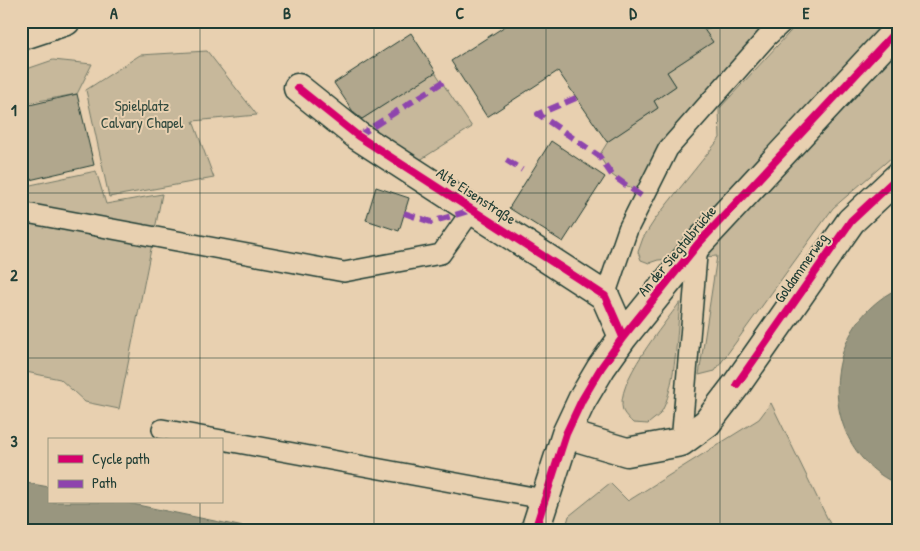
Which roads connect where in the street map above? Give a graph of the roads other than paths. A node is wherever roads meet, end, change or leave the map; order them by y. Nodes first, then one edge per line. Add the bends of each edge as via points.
1 (66, 21) edge
2 (784, 21) edge
3 (899, 28) edge
4 (21, 36) edge
5 (298, 88) dead end
6 (899, 176) edge
7 (472, 210) junction
8 (21, 212) edge
9 (698, 244) junction
10 (605, 296) junction
11 (623, 337) junction
12 (162, 428) dead end
13 (566, 434) junction
14 (216, 438) edge
15 (222, 439) edge
16 (681, 442) junction
17 (544, 499) junction
18 (535, 530) edge

1 - 4 main road
2 - 10 lane via 668,149 628,229
3 - 9 main road, An der Siegtalbrücke
5 - 7 main road, Alte Eisenstraße via 358,136
6 - 16 main road, Goldammerweg via 851,221 737,384 706,423
7 - 8 lane via 441,254 344,272
7 - 10 main road, Alte Eisenstraße
9 - 11 main road, An der Siegtalbrücke
9 - 16 lane
10 - 11 main road
11 - 13 main road, An der Siegtalbrücke via 582,400
12 - 14 lane
13 - 16 main road, Goldammerweg via 627,452
13 - 17 main road, An der Siegtalbrücke
15 - 17 lane
17 - 18 main road, An der Siegtalbrücke

